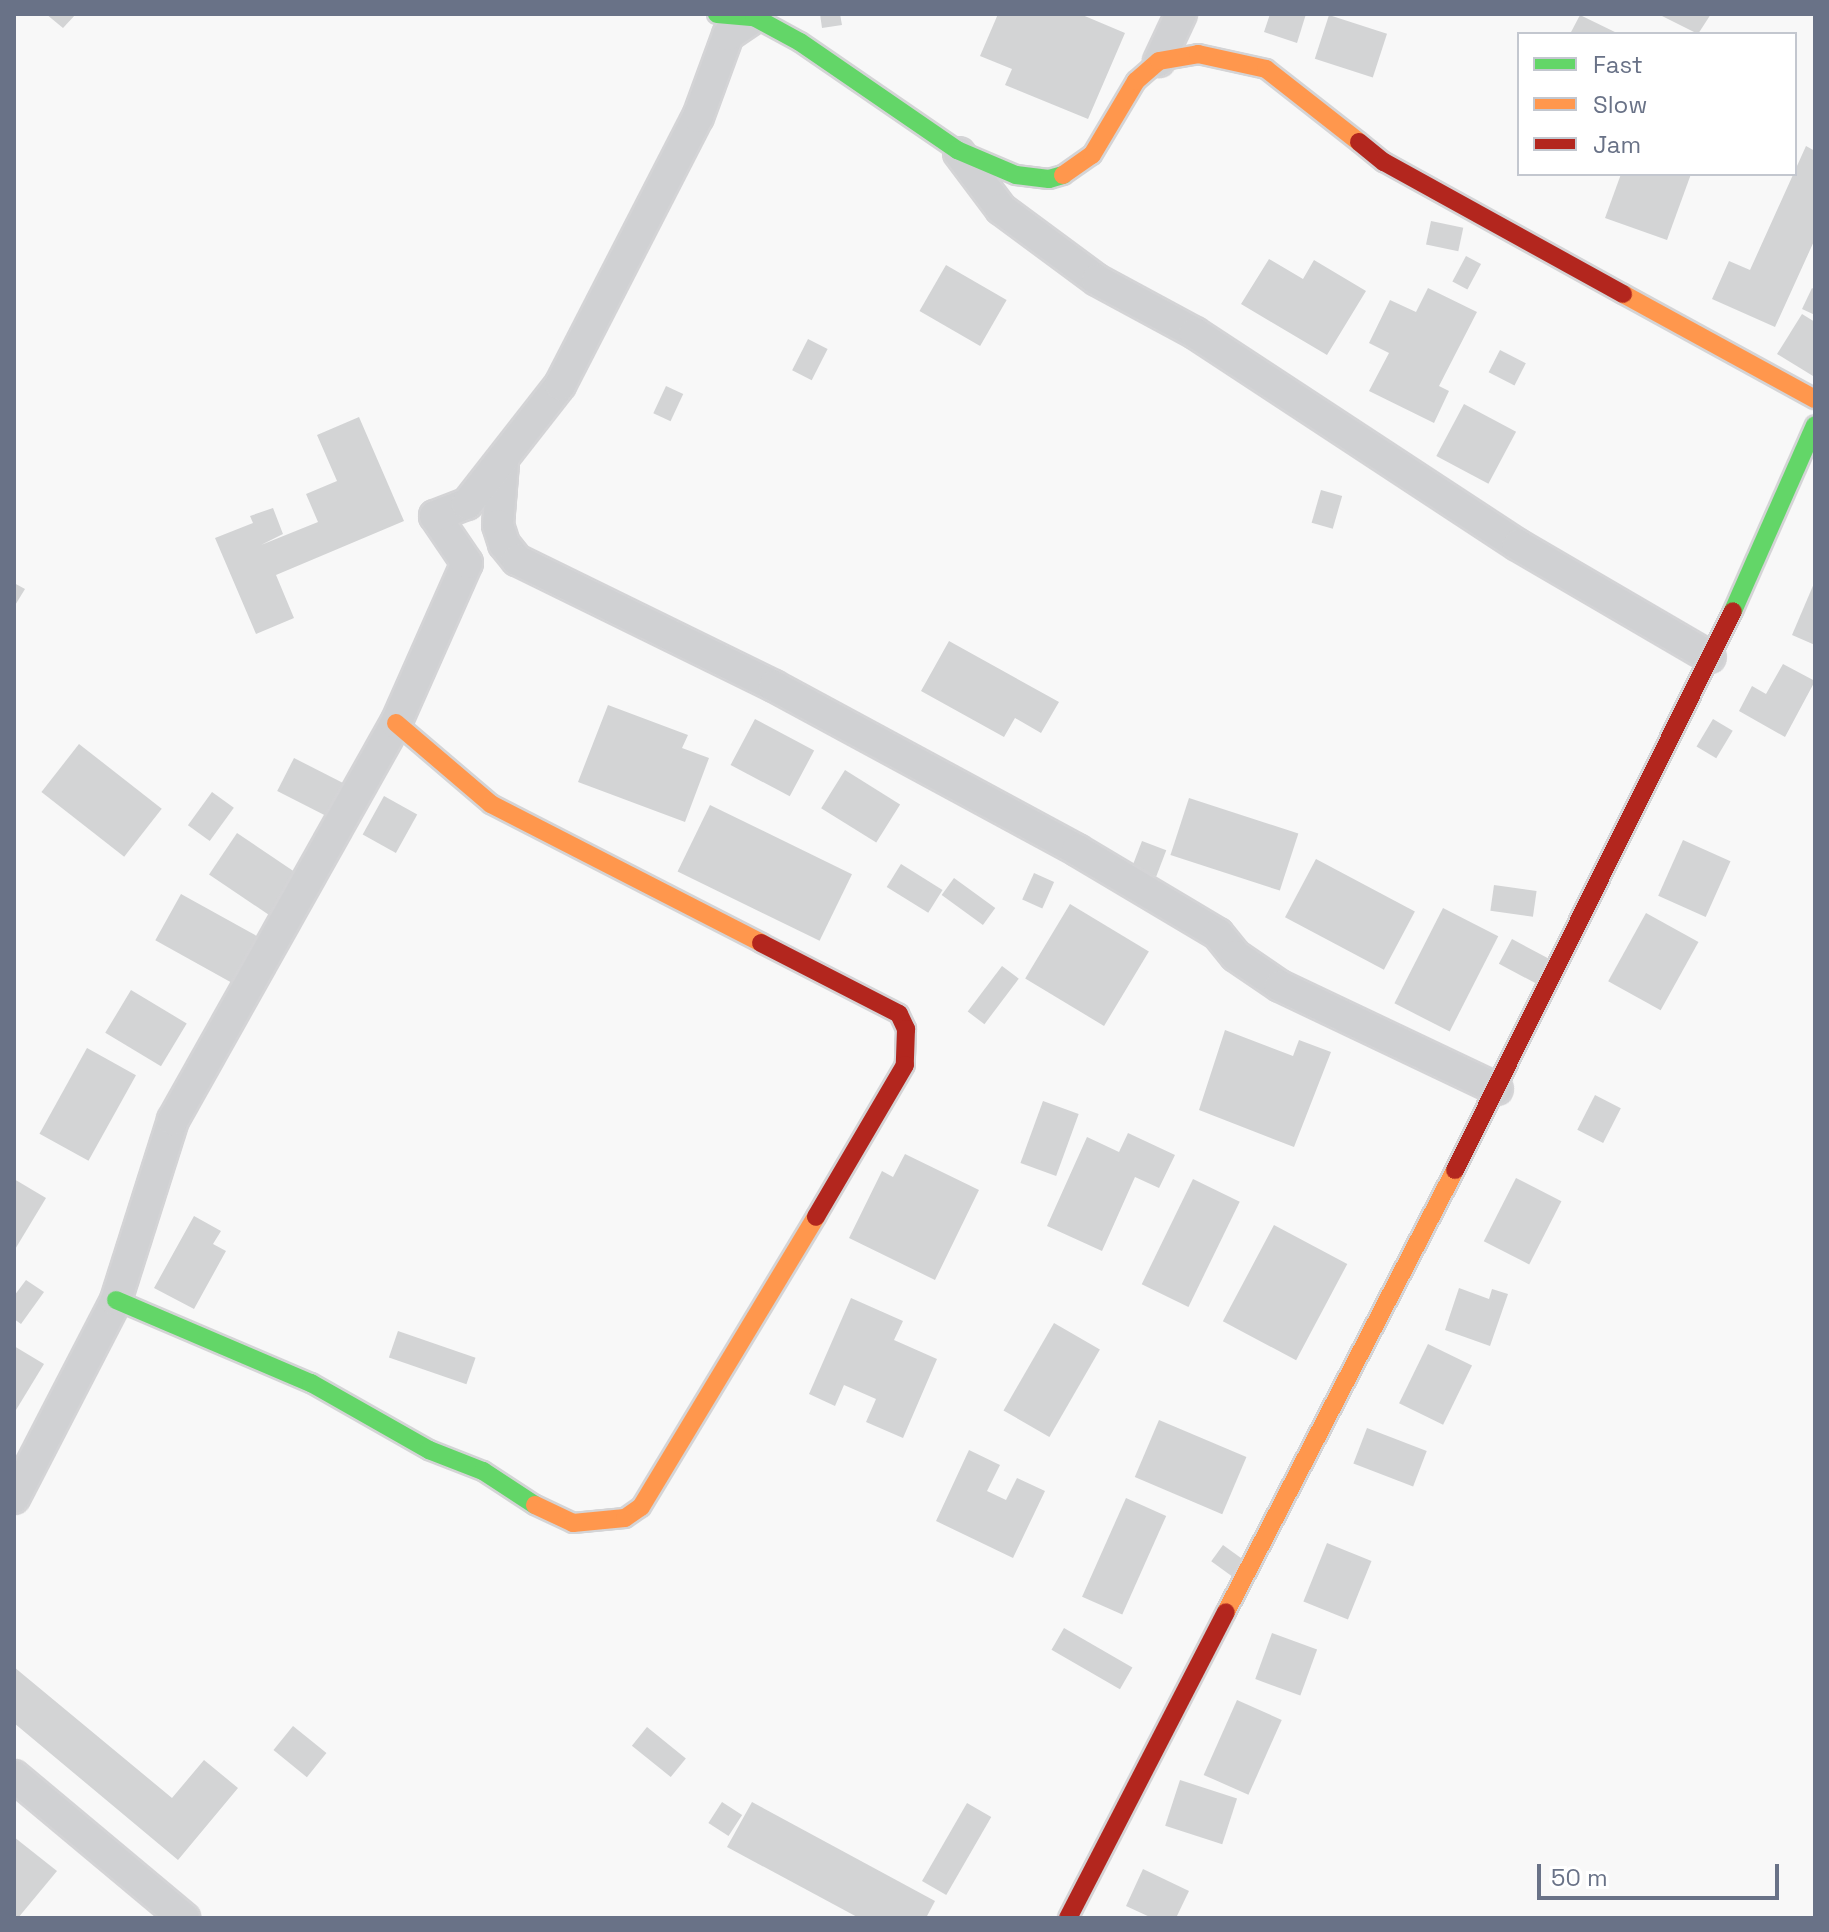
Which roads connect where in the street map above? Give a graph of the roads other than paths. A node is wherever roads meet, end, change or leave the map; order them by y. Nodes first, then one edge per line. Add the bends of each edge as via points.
1 (717, 14) edge
2 (1181, 14) edge
3 (757, 16) edge
4 (1159, 61) junction
5 (957, 150) junction
6 (1815, 399) edge
7 (1815, 425) edge
8 (503, 463) junction
9 (517, 560) junction
10 (467, 563) junction
11 (1710, 657) junction
12 (396, 723) junction
13 (1497, 1089) junction
14 (116, 1300) junction
15 (14, 1498) edge
16 (14, 1776) edge
17 (184, 1918) edge
18 (1068, 1918) edge

1 - 3 street
2 - 4 street
3 - 5 street
3 - 8 street via 728,35 698,117 560,385
4 - 5 street via 1136,81 1092,155 1073,172 1049,179 1016,175
4 - 6 street via 1198,54 1266,69 1384,162
5 - 11 street via 1001,209 1097,280 1195,333 1518,545
7 - 11 street
8 - 9 street via 498,525
8 - 10 street via 467,504 435,516
9 - 10 street
9 - 13 street via 774,686 1077,850 1218,934 1236,956 1280,986
10 - 12 street
11 - 13 street
12 - 14 street via 173,1120
12 - 14 street via 491,804 899,1014 906,1029 905,1065 691,1432 641,1507 625,1518 573,1523 548,1513 483,1471 429,1450 311,1383
13 - 18 street
14 - 15 street
16 - 17 street

